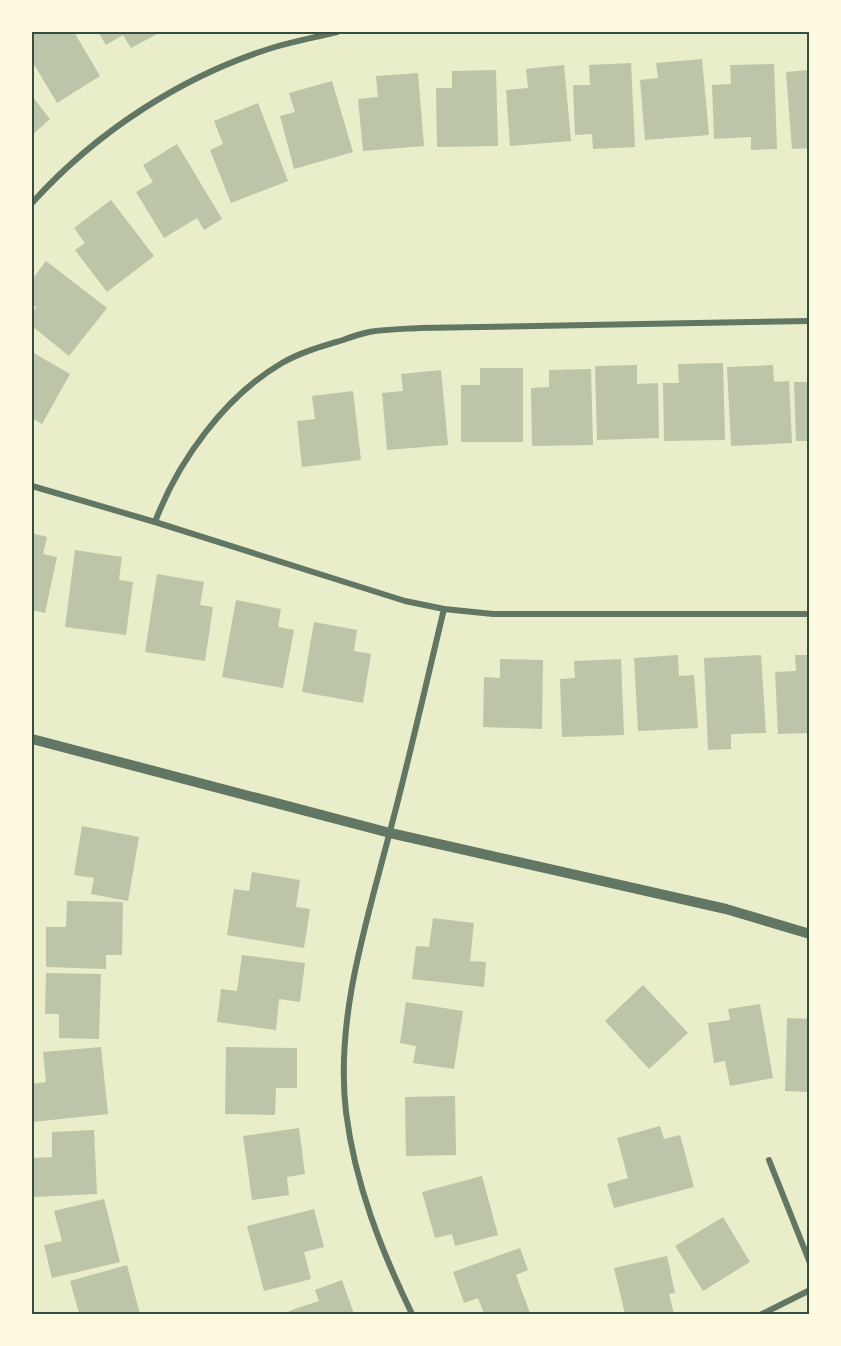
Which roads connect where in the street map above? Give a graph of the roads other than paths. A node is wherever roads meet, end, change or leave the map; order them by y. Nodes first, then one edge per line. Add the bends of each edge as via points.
1 (337, 32) edge
2 (32, 203) edge
3 (810, 321) edge
4 (32, 486) edge
5 (155, 522) junction
6 (444, 609) junction
7 (810, 614) edge
8 (32, 739) edge
9 (390, 833) junction
10 (810, 934) edge
11 (769, 1160) dead end
12 (810, 1263) edge
13 (810, 1290) edge
14 (412, 1314) edge
15 (762, 1314) edge

1 - 2 street via 274,48 180,87 90,147
3 - 5 street via 369,332 283,363 249,387 214,422 183,462
4 - 5 street
5 - 6 street via 405,601
6 - 7 street via 550,615
6 - 9 street
8 - 9 street
9 - 10 street via 726,909
9 - 14 street via 350,1002 346,1110 355,1165 368,1210
11 - 12 street
13 - 15 street

